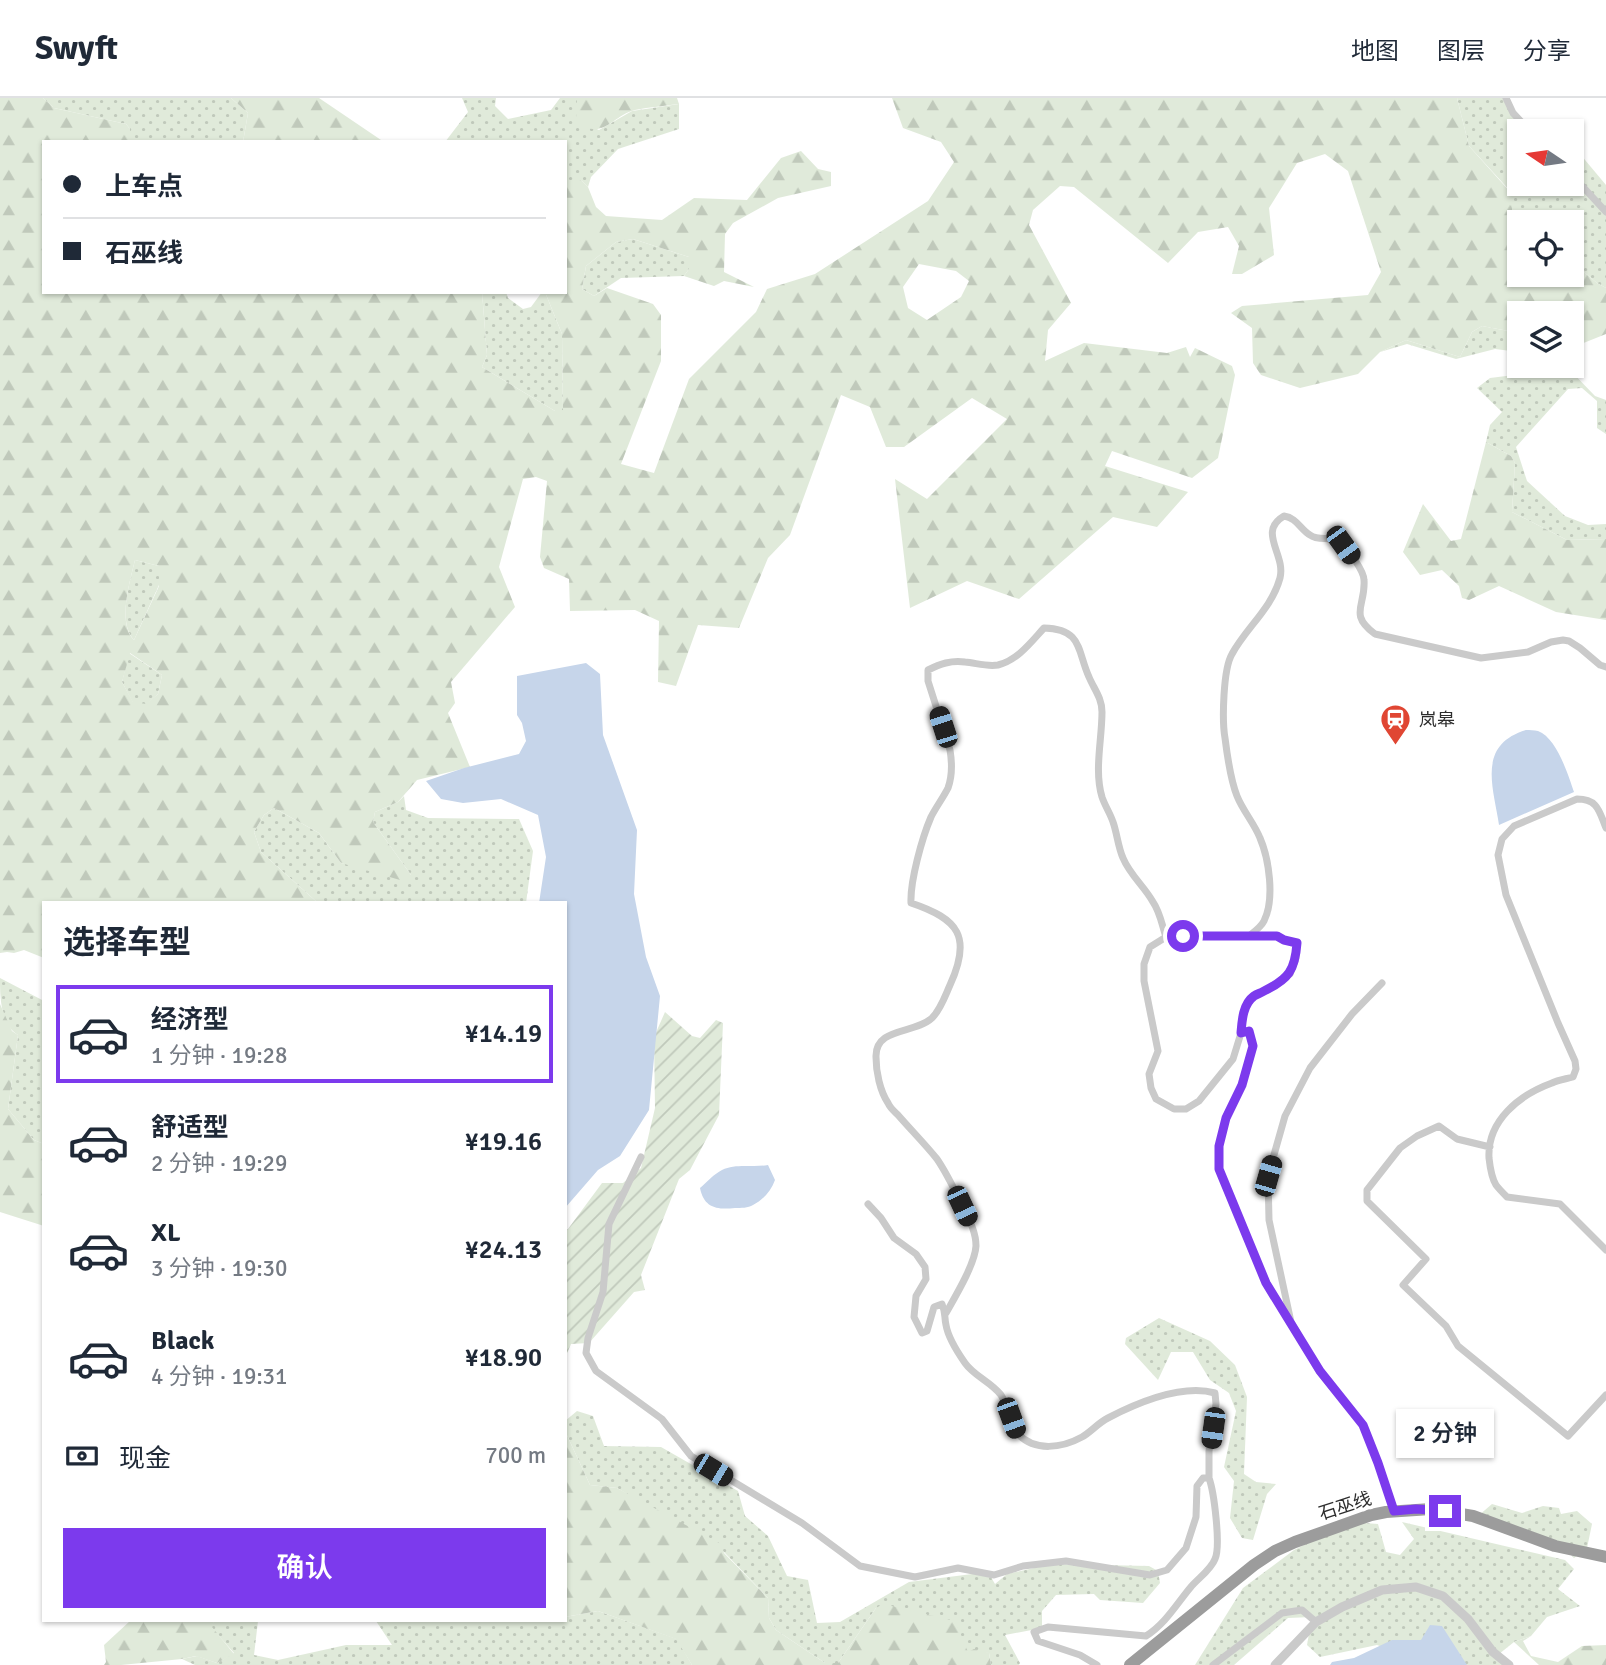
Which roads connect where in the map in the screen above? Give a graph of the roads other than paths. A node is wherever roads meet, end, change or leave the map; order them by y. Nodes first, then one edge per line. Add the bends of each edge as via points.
1 (1506, 98) edge
2 (1519, 119) edge
3 (1584, 188) edge
4 (1606, 212) edge
5 (1606, 667) edge
6 (1606, 828) edge
7 (1249, 936) junction
8 (1166, 937) junction
9 (1382, 983) dead end
10 (1241, 1033) junction
11 (1490, 1147) junction
12 (641, 1157) dead end
13 (868, 1204) dead end
14 (1606, 1250) edge
15 (946, 1313) junction
16 (1291, 1322) junction
17 (1606, 1395) edge
18 (1209, 1478) junction
19 (1394, 1511) junction
20 (1606, 1557) edge
21 (1316, 1622) junction
22 (1218, 1664) edge
23 (1097, 1665) edge
24 (1130, 1665) edge
25 (1275, 1665) edge
26 (1509, 1665) edge

1 - 2 street
3 - 4 street
5 - 7 street via 1563,640 1528,652 1481,657 1376,634 1364,625 1360,613 1363,572 1339,540 1308,535 1290,517 1279,519 1271,534 1280,560 1279,580 1268,605 1230,656 1224,703 1224,737 1235,790 1260,836 1270,879 1264,923
6 - 11 street via 1597,806 1577,799 1514,826 1500,844 1498,860 1506,895 1576,1065 1573,1077 1550,1083 1509,1109 1494,1130
7 - 8 street
7 - 10 street via 1277,936 1297,943 1296,958 1290,974 1252,997 1243,1013
8 - 10 street via 1150,947 1144,964 1158,1051 1149,1074 1156,1099 1174,1109 1186,1109 1199,1101 1233,1059
8 - 15 street via 1152,900 1122,857 1102,798 1100,698 1082,652 1068,633 1044,628 1020,654 1000,664 951,662 928,670 952,762 949,786 924,839 911,903 934,911 955,927 961,950 939,1009 921,1025 887,1036 878,1044 876,1055 887,1103 936,1158 973,1228 972,1262
9 - 16 street via 1310,1068 1285,1116 1268,1176 1269,1220
10 - 16 street via 1249,1031 1253,1046 1226,1118 1219,1169 1266,1283
11 - 14 street via 1493,1177 1507,1197 1560,1204
11 - 17 street via 1457,1139 1439,1126 1400,1148 1367,1190 1367,1201 1426,1259 1403,1285 1446,1326 1458,1346 1568,1436
12 - 18 street via 609,1224 603,1292 586,1353 596,1371 662,1419 691,1456 802,1524 860,1566 915,1577 958,1568 993,1575 1066,1561 1150,1575 1167,1570 1186,1548 1196,1517 1197,1486
13 - 15 street via 894,1238 925,1267 926,1279 916,1296 914,1317 922,1334 934,1307 942,1304
15 - 18 street via 950,1336 966,1365 999,1392 1016,1433 1036,1446 1062,1446 1155,1397 1202,1389 1215,1393
16 - 19 street via 1320,1371 1363,1425
18 - 23 street via 1218,1545 1215,1560 1158,1628 1146,1636 1048,1627 1034,1632 1038,1641
19 - 20 highway, 石巫线 via 1431,1509 1473,1516 1555,1546
19 - 24 highway, 石巫线 via 1371,1515 1275,1551
21 - 22 street via 1302,1610 1282,1613
21 - 25 street
21 - 26 street via 1359,1598 1416,1587 1443,1596

